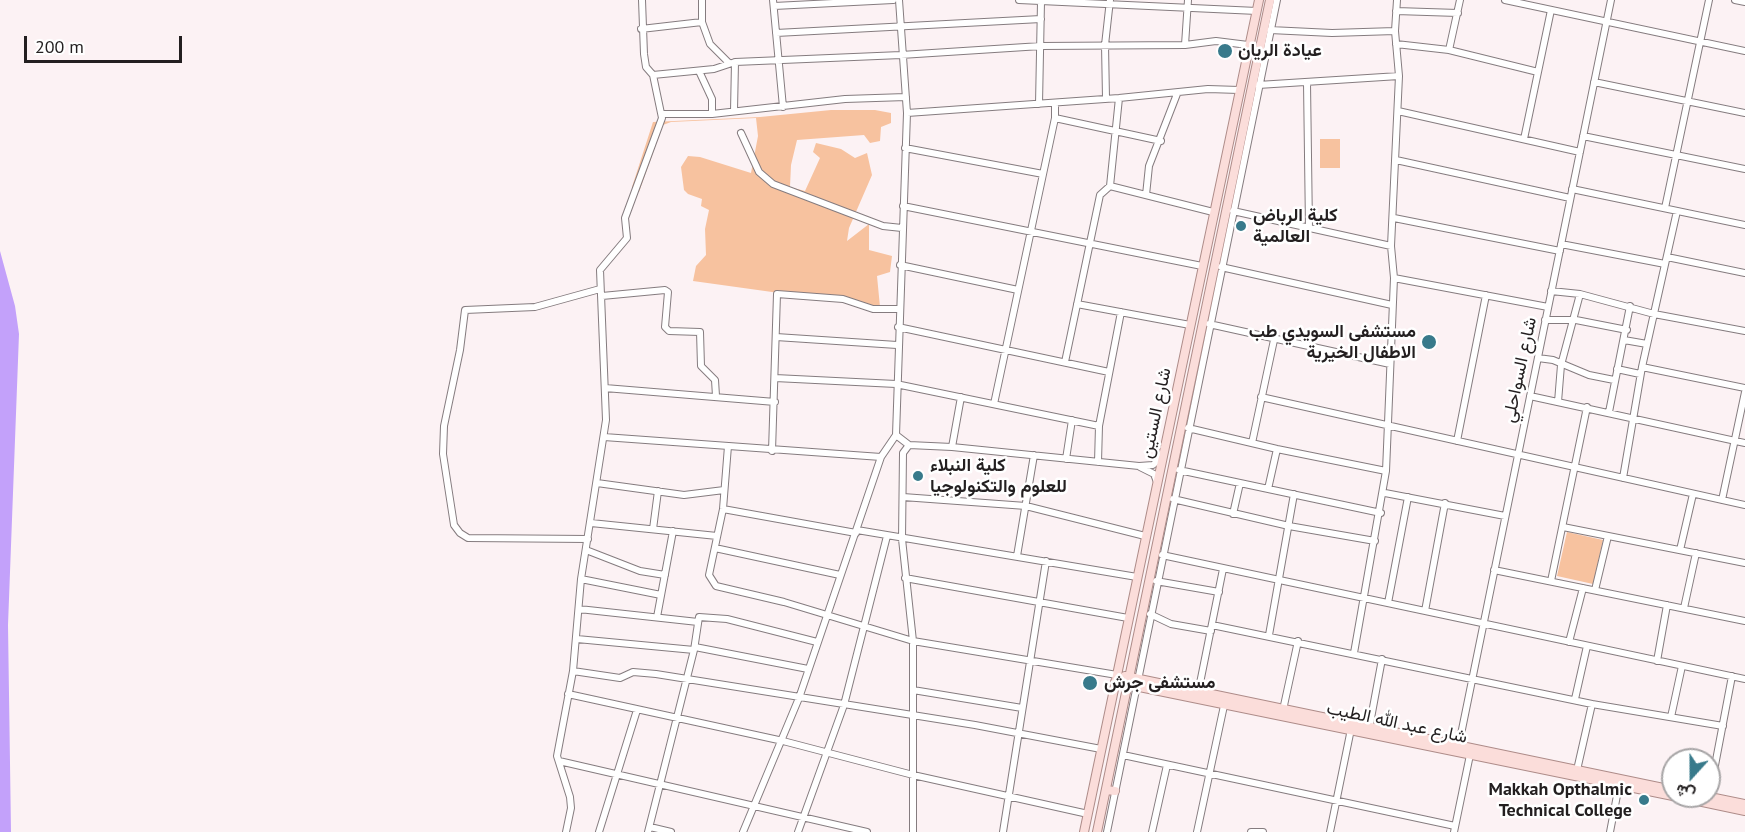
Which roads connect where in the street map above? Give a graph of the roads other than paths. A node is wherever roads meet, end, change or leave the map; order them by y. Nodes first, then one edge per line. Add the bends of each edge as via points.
1 (642, 0) edge
2 (702, 0) edge
3 (892, 0) edge
4 (899, 0) edge
5 (1019, 0) edge
6 (1188, 0) edge
7 (1259, 0) edge
8 (1270, 0) edge
9 (1277, 0) edge
10 (1397, 0) edge
11 (1460, 0) edge
12 (1505, 0) edge
13 (1611, 0) edge
14 (1709, 0) edge
15 (1735, 0) edge
16 (1041, 2) junction
17 (1109, 2) edge
18 (1745, 2) edge
19 (773, 3) edge
20 (1187, 9) junction
21 (1551, 10) junction
22 (1257, 11) junction
23 (1396, 11) junction
24 (1458, 13) junction
25 (1041, 19) junction
26 (702, 22) junction
27 (1606, 22) junction
28 (900, 26) junction
29 (641, 29) junction
30 (1270, 30) junction
31 (1395, 31) junction
32 (776, 33) junction
33 (1700, 42) junction
34 (1396, 44) junction
35 (1105, 45) junction
36 (1185, 45) junction
37 (1248, 45) junction
38 (1041, 46) junction
39 (1449, 50) junction
40 (1745, 51) edge
41 (901, 55) junction
42 (779, 60) junction
43 (732, 62) junction
44 (699, 71) junction
45 (1538, 72) junction
46 (653, 75) junction
47 (1399, 76) junction
48 (1594, 82) junction
49 (1307, 83) junction
50 (1258, 86) junction
51 (1239, 90) junction
52 (1177, 94) junction
53 (906, 97) junction
54 (1107, 98) junction
55 (1119, 98) junction
56 (1688, 101) junction
57 (1055, 103) junction
58 (1039, 104) junction
59 (783, 107) junction
60 (734, 111) junction
61 (1398, 111) junction
62 (907, 113) junction
63 (1745, 113) edge
64 (662, 114) junction
65 (712, 114) junction
66 (1055, 118) junction
67 (1115, 131) junction
68 (741, 133) dead end
69 (1583, 136) junction
70 (1524, 139) junction
71 (1161, 141) junction
72 (905, 148) junction
73 (1580, 152) junction
74 (1676, 155) junction
75 (1396, 160) junction
76 (1745, 169) edge
77 (1043, 174) junction
78 (1110, 186) junction
79 (1572, 189) junction
80 (1146, 195) junction
81 (1570, 198) junction
82 (903, 206) junction
83 (1665, 208) junction
84 (1233, 211) junction
85 (1677, 211) junction
86 (1213, 212) junction
87 (1394, 218) junction
88 (1745, 225) edge
89 (902, 228) junction
90 (1309, 228) junction
91 (1031, 231) junction
92 (1089, 243) junction
93 (1561, 244) junction
94 (1391, 246) junction
95 (1560, 251) junction
96 (1667, 257) junction
97 (1665, 264) junction
98 (900, 265) junction
99 (1202, 266) junction
100 (1221, 267) junction
101 (1745, 273) edge
102 (1394, 278) junction
103 (1018, 290) junction
104 (1551, 291) junction
105 (601, 292) junction
106 (1580, 294) junction
107 (1486, 295) junction
108 (1077, 304) junction
109 (1392, 305) junction
110 (1630, 306) junction
111 (1548, 307) junction
112 (899, 309) junction
113 (1121, 312) junction
114 (1654, 314) junction
115 (1545, 320) junction
116 (1576, 320) junction
117 (1209, 324) junction
118 (1190, 325) junction
119 (898, 327) junction
120 (1627, 330) junction
121 (1745, 331) edge
122 (776, 337) junction
123 (1274, 340) junction
124 (1624, 340) junction
125 (1647, 344) junction
126 (897, 345) junction
127 (1005, 350) junction
128 (1538, 358) junction
129 (1065, 362) junction
130 (1390, 364) junction
131 (1561, 365) junction
132 (1617, 369) junction
133 (1641, 371) junction
134 (1109, 372) junction
135 (775, 378) junction
136 (1614, 380) junction
137 (896, 384) junction
138 (605, 388) junction
139 (1745, 390) edge
140 (716, 396) junction
141 (1530, 396) junction
142 (961, 397) junction
143 (1261, 398) junction
144 (775, 402) junction
145 (1558, 402) junction
146 (994, 404) junction
147 (1587, 407) junction
148 (1609, 412) junction
149 (1634, 417) junction
150 (1072, 420) junction
151 (1099, 426) junction
152 (1387, 426) junction
153 (1188, 428) junction
154 (896, 435) junction
155 (604, 437) junction
156 (1735, 440) junction
157 (1457, 441) junction
158 (1745, 442) edge
159 (1252, 443) junction
160 (909, 445) junction
161 (728, 446) junction
162 (952, 447) junction
163 (1277, 450) junction
164 (772, 451) junction
165 (1034, 455) junction
166 (1518, 455) junction
167 (1162, 456) junction
168 (881, 457) junction
169 (1066, 459) junction
170 (1098, 462) junction
171 (1139, 466) junction
172 (1575, 467) junction
173 (1179, 470) junction
174 (1386, 471) junction
175 (1623, 478) junction
176 (1157, 482) junction
177 (597, 483) junction
178 (1240, 483) junction
179 (1268, 489) junction
180 (724, 490) junction
181 (658, 492) junction
182 (1294, 494) junction
183 (1385, 494) junction
184 (1693, 494) junction
185 (903, 497) junction
186 (1408, 497) junction
187 (1173, 499) junction
188 (1722, 500) junction
189 (1445, 503) junction
190 (1745, 505) edge
191 (1026, 506) junction
192 (723, 509) junction
193 (1380, 513) junction
194 (1233, 514) junction
195 (1505, 516) junction
196 (591, 523) junction
197 (1164, 526) junction
198 (1289, 526) junction
199 (1563, 526) junction
200 (653, 529) junction
201 (674, 531) junction
202 (856, 532) junction
203 (717, 536) junction
204 (887, 536) junction
205 (1145, 536) junction
206 (1608, 536) junction
207 (588, 539) junction
208 (903, 539) junction
209 (1375, 541) junction
210 (715, 548) junction
211 (586, 550) junction
212 (1680, 550) junction
213 (1696, 553) junction
214 (1162, 555) junction
215 (1017, 556) junction
216 (1046, 561) junction
217 (1745, 563) edge
218 (1223, 568) junction
219 (1494, 570) junction
220 (665, 575) junction
221 (840, 575) junction
222 (1137, 577) junction
223 (905, 578) junction
224 (581, 579) junction
225 (1156, 581) junction
226 (1280, 581) junction
227 (1551, 581) junction
228 (1583, 588) junction
229 (1595, 590) junction
230 (1219, 592) junction
231 (661, 595) junction
232 (1365, 600) junction
233 (1038, 601) junction
234 (1388, 603) junction
235 (1667, 605) junction
236 (1684, 608) junction
237 (579, 609) junction
238 (1425, 611) junction
239 (1150, 614) junction
240 (826, 616) junction
241 (657, 617) junction
242 (1128, 618) junction
243 (1745, 621) edge
244 (698, 622) junction
245 (1483, 623) junction
246 (863, 627) junction
247 (1212, 628) junction
248 (1269, 634) junction
249 (577, 639) junction
250 (913, 641) junction
251 (1298, 641) junction
252 (817, 642) junction
253 (1569, 642) junction
254 (1587, 646) junction
255 (695, 649) junction
256 (1354, 653) junction
257 (1029, 659) junction
258 (1382, 659) junction
259 (1657, 661) junction
260 (1682, 666) junction
261 (808, 669) junction
262 (573, 671) junction
263 (1732, 676) junction
264 (1116, 678) junction
265 (1472, 678) junction
266 (1745, 679) edge
267 (687, 680) junction
268 (1128, 680) junction
269 (1138, 682) junction
270 (913, 690) junction
271 (568, 694) junction
272 (1198, 695) junction
273 (799, 698) junction
274 (1575, 699) junction
275 (1225, 701) junction
276 (1592, 704) junction
277 (844, 705) junction
278 (1022, 708) junction
279 (637, 710) junction
280 (1283, 710) junction
281 (914, 717) junction
282 (1671, 717) junction
283 (678, 718) junction
284 (1723, 726) junction
285 (1351, 729) junction
286 (1369, 730) junction
287 (1019, 734) junction
288 (783, 741) junction
289 (1458, 748) junction
290 (1718, 748) edge
291 (1101, 749) junction
292 (1471, 751) junction
293 (827, 753) junction
294 (1123, 754) junction
295 (559, 761) junction
296 (1167, 765) junction
297 (1577, 770) junction
298 (1209, 771) junction
299 (617, 774) junction
300 (913, 775) junction
301 (660, 784) junction
302 (1619, 785) junction
303 (1661, 787) edge
304 (1106, 790) junction
305 (1115, 791) junction
306 (1661, 793) edge
307 (1011, 796) junction
308 (1721, 799) edge
309 (1336, 801) junction
310 (1745, 804) edge
311 (756, 806) junction
312 (1721, 806) edge
313 (1745, 811) edge
314 (1088, 814) junction
315 (803, 817) junction
316 (649, 829) edge
317 (1455, 829) edge
318 (566, 832) edge
319 (598, 832) edge
320 (671, 832) edge
321 (743, 832) edge
322 (798, 832) edge
323 (864, 832) edge
324 (913, 832) edge
325 (1003, 832) edge
326 (1084, 832) edge
327 (1097, 832) edge
328 (1107, 832) edge
329 (1152, 832) edge
330 (1197, 832) edge
331 (1251, 832) edge
332 (1263, 832) edge
333 (1330, 832) edge
334 (1610, 832) edge

1 - 29 street
2 - 26 street
3 - 19 street
4 - 28 street
5 - 16 street
6 - 20 street
7 - 22 main road, شارع الستين
8 - 197 main road, شارع الستين
9 - 30 street
10 - 23 street
11 - 24 street
12 - 21 street
13 - 27 street, شارع السواحلي
14 - 33 street
15 - 18 street
16 - 17 street
16 - 25 street
17 - 20 street
17 - 35 street
19 - 32 street
20 - 22 street
20 - 36 street
21 - 27 street
21 - 45 street
22 - 37 main road, شارع الستين
23 - 24 street
23 - 31 street
24 - 39 street
25 - 28 street
25 - 38 street
26 - 29 street
26 - 43 street via 710,44
27 - 33 street
27 - 48 street, شارع السواحلي
28 - 32 street
28 - 41 street
29 - 46 street via 646,67
30 - 31 street
30 - 50 street
31 - 34 street
32 - 42 street
33 - 40 street
33 - 56 street
34 - 39 street
34 - 47 street
35 - 36 street
35 - 38 street
35 - 54 street
36 - 37 street via 1216,41
37 - 51 main road, شارع الستين
38 - 41 street
38 - 58 street
39 - 45 street
41 - 42 street
41 - 53 street
42 - 43 street
42 - 59 street
43 - 44 street
43 - 60 street
44 - 46 street
44 - 65 street via 712,99
45 - 70 street
46 - 64 street
47 - 49 street
47 - 61 street
48 - 56 street
48 - 69 street, شارع السواحلي
49 - 50 street
49 - 90 street
50 - 84 street
51 - 52 street
51 - 86 main road, شارع الستين
52 - 55 street
52 - 71 street
53 - 59 street
53 - 62 street
54 - 55 street
54 - 57 street
55 - 67 street
56 - 63 street
56 - 74 street
57 - 58 street
57 - 66 street
58 - 62 street
59 - 60 street
60 - 65 street
61 - 70 street
61 - 75 street
62 - 72 street
64 - 65 street
64 - 105 street via 625,218 627,238 600,270
66 - 67 street
66 - 77 street
67 - 71 street
67 - 78 street
68 - 89 street via 759,172 773,184 883,226
69 - 73 street, شارع السواحلي
69 - 74 street
70 - 73 street
71 - 80 street via 1149,166
72 - 77 street
72 - 82 street
73 - 79 street, شارع السواحلي
74 - 76 street
74 - 83 street
75 - 81 street
75 - 87 street
77 - 91 street
78 - 80 street
78 - 92 street via 1100,195
79 - 81 street, شارع السواحلي
79 - 83 street
80 - 86 street
81 - 93 street, شارع السواحلي
82 - 89 street
82 - 91 street
83 - 85 street
84 - 90 street
84 - 100 street
85 - 88 street
85 - 96 street
86 - 99 main road, شارع الستين
87 - 94 street
87 - 95 street
89 - 98 street
90 - 94 street
91 - 92 street
91 - 103 street
92 - 99 street
92 - 108 street
93 - 95 street, شارع السواحلي
93 - 97 street
94 - 102 street
95 - 104 street, شارع السواحلي
96 - 97 street
96 - 101 street
97 - 114 street
98 - 103 street
98 - 112 street
99 - 118 main road, شارع الستين
100 - 109 street
100 - 117 street
102 - 107 street
102 - 109 street
103 - 127 street
104 - 106 street
104 - 111 street, شارع السواحلي
105 - 138 street
105 - 140 street via 668,292 665,327 669,331 700,332 701,366 714,380
105 - 207 street via 542,306 465,310 444,426 443,454 454,525 459,533 478,538
106 - 110 street
106 - 116 street
107 - 111 street
107 - 157 street
108 - 113 street
108 - 129 street
109 - 130 street
110 - 114 street
110 - 120 street
111 - 115 street, شارع السواحلي
112 - 119 street
112 - 122 street via 873,309 843,299 780,292 775,298
113 - 118 street
113 - 134 street
114 - 121 street
114 - 125 street
115 - 116 street
115 - 128 street, شارع السواحلي
116 - 120 street
116 - 131 street
117 - 123 street
117 - 153 street
118 - 167 main road, شارع الستين
119 - 126 street
119 - 127 street
120 - 124 street
122 - 126 street
122 - 135 street
123 - 130 street
123 - 143 street
124 - 125 street
124 - 132 street
125 - 133 street
126 - 137 street
127 - 129 street
127 - 146 street
128 - 131 street
128 - 141 street, شارع السواحلي
129 - 134 street
130 - 152 street
131 - 136 street
131 - 145 street
132 - 133 street
132 - 136 street
133 - 139 street
133 - 149 street
134 - 151 street
135 - 137 street
135 - 144 street
136 - 148 street
137 - 142 street
137 - 154 street
138 - 140 street
138 - 155 street
139 - 156 street
140 - 144 street
141 - 145 street
141 - 166 street, شارع السواحلي
142 - 146 street
142 - 162 street
143 - 152 street
143 - 159 street
144 - 164 street
145 - 147 street
146 - 150 street
147 - 148 street
147 - 172 street
148 - 149 street
149 - 156 street
149 - 175 street
150 - 151 street
150 - 169 street
151 - 170 street
152 - 157 street
152 - 174 street
153 - 159 street
153 - 173 street
154 - 160 street
154 - 168 street
155 - 161 street
155 - 177 street
156 - 158 street
156 - 188 street
157 - 166 street
159 - 163 street
160 - 162 street
160 - 185 street via 903,453
161 - 164 street
161 - 180 street
162 - 165 street
163 - 174 street
163 - 179 street
164 - 168 street
165 - 169 street
165 - 191 street
166 - 172 street
166 - 195 street, شارع السواحلي
167 - 171 street via 1153,465
167 - 176 main road, شارع الستين
168 - 202 street
169 - 170 street
170 - 171 street
171 - 176 street via 1154,474
172 - 175 street
172 - 199 street
173 - 178 street
173 - 187 street
174 - 183 street
175 - 184 street
176 - 205 main road, شارع الستين
177 - 181 street
177 - 196 street
178 - 179 street
178 - 194 street
179 - 182 street
180 - 181 street via 684,495
180 - 192 street
181 - 200 street
182 - 193 street
182 - 198 street
183 - 186 street
183 - 193 street
184 - 188 street
184 - 212 street
185 - 191 street
185 - 208 street
186 - 189 street
186 - 234 street
187 - 194 street
187 - 197 street
188 - 190 street
189 - 195 street
189 - 238 street
191 - 205 street
191 - 215 street
192 - 202 street
192 - 203 street
193 - 209 street
194 - 198 street
195 - 219 street, شارع السواحلي
196 - 200 street
196 - 207 street
197 - 214 street
197 - 268 main road, شارع الستين
198 - 209 street
198 - 226 street
199 - 206 street
199 - 227 street
200 - 201 street
201 - 203 street
201 - 220 street
202 - 204 street
202 - 221 street
203 - 210 street
204 - 208 street
204 - 246 street
205 - 222 main road, شارع الستين
206 - 212 street
206 - 229 street
207 - 211 street
208 - 215 street
208 - 223 street
209 - 232 street
210 - 221 street
210 - 240 street via 709,575 716,586
211 - 220 street via 640,571
211 - 224 street
212 - 213 street
213 - 217 street
213 - 236 street
214 - 218 street
214 - 225 street
215 - 216 street
216 - 222 street
216 - 233 street
218 - 226 street
218 - 230 street
219 - 227 street
219 - 245 street, شارع السواحلي
220 - 231 street
221 - 240 street
222 - 242 main road, شارع الستين
223 - 233 street
223 - 250 street
224 - 231 street
224 - 237 street
225 - 230 street
225 - 239 street
226 - 232 street
226 - 248 street
227 - 228 street
228 - 229 street
228 - 253 street
229 - 235 street
230 - 247 street
231 - 241 street
232 - 234 street
232 - 256 street
233 - 242 street
233 - 257 street
234 - 238 street
235 - 236 street
235 - 259 street
236 - 243 street
237 - 241 street
237 - 249 street
238 - 245 street
239 - 247 street via 1171,624
239 - 269 street
240 - 246 street
240 - 252 street
241 - 244 street
242 - 264 main road, شارع الستين
244 - 252 street via 702,615 727,619
244 - 255 street
245 - 253 street
245 - 265 street, شارع السواحلي
246 - 250 street
246 - 277 street
247 - 248 street
247 - 272 street
248 - 251 street
249 - 255 street
249 - 262 street
250 - 257 street
250 - 270 street
251 - 256 street
251 - 280 street
252 - 261 street
253 - 254 street
254 - 259 street
254 - 274 street
255 - 261 street
255 - 267 street
256 - 258 street
257 - 264 street
257 - 278 street
258 - 265 street
258 - 286 street
259 - 260 street
260 - 263 street
260 - 282 street
261 - 273 street
262 - 267 street via 620,678 642,672
262 - 271 street
263 - 266 street
263 - 284 street
264 - 268 main road, شارع عبد الله الطيب
264 - 291 main road, شارع الستين
265 - 274 street
265 - 289 street, شارع السواحلي
267 - 273 street
267 - 283 street
268 - 269 main road, شارع عبد الله الطيب
268 - 304 main road, شارع الستين
269 - 272 main road, شارع عبد الله الطيب
269 - 294 street
270 - 278 street
270 - 281 street
271 - 279 street
271 - 295 street
272 - 275 main road, شارع عبد الله الطيب
273 - 277 street
273 - 288 street
274 - 276 street
275 - 280 main road, شارع عبد الله الطيب
275 - 285 main road, شارع عبد الله الطيب
275 - 298 street
276 - 282 street
276 - 297 street
277 - 281 street
277 - 293 street
278 - 287 street
279 - 283 street
279 - 299 street
280 - 286 main road, شارع عبد الله الطيب
281 - 287 street
281 - 300 street
282 - 284 street
283 - 288 street
283 - 301 street
284 - 290 street
285 - 286 main road, شارع عبد الله الطيب
285 - 309 street
286 - 289 main road, شارع عبد الله الطيب
287 - 291 street
287 - 307 street
288 - 293 street
288 - 311 street
289 - 292 main road, شارع عبد الله الطيب
291 - 314 main road, شارع الستين
292 - 297 main road, شارع عبد الله الطيب
292 - 302 main road, شارع عبد الله الطيب
292 - 317 street
293 - 300 street
293 - 315 street
294 - 296 street
294 - 305 street
295 - 299 street
295 - 318 street via 570,797
296 - 298 street
296 - 329 street
297 - 303 main road, شارع عبد الله الطيب
298 - 309 street
298 - 330 street
299 - 301 street
299 - 319 street
300 - 307 street
300 - 324 street
301 - 311 street
301 - 316 street
302 - 306 main road, شارع عبد الله الطيب
302 - 334 street
304 - 305 main road
304 - 327 main road, شارع الستين
305 - 328 street
307 - 314 street
307 - 325 street
308 - 310 main road
309 - 317 street
309 - 333 street
311 - 315 street
311 - 321 street
312 - 313 main road, شارع عبد الله الطيب
314 - 326 main road, شارع الستين
315 - 322 street
315 - 323 street
316 - 320 street
331 - 332 street

